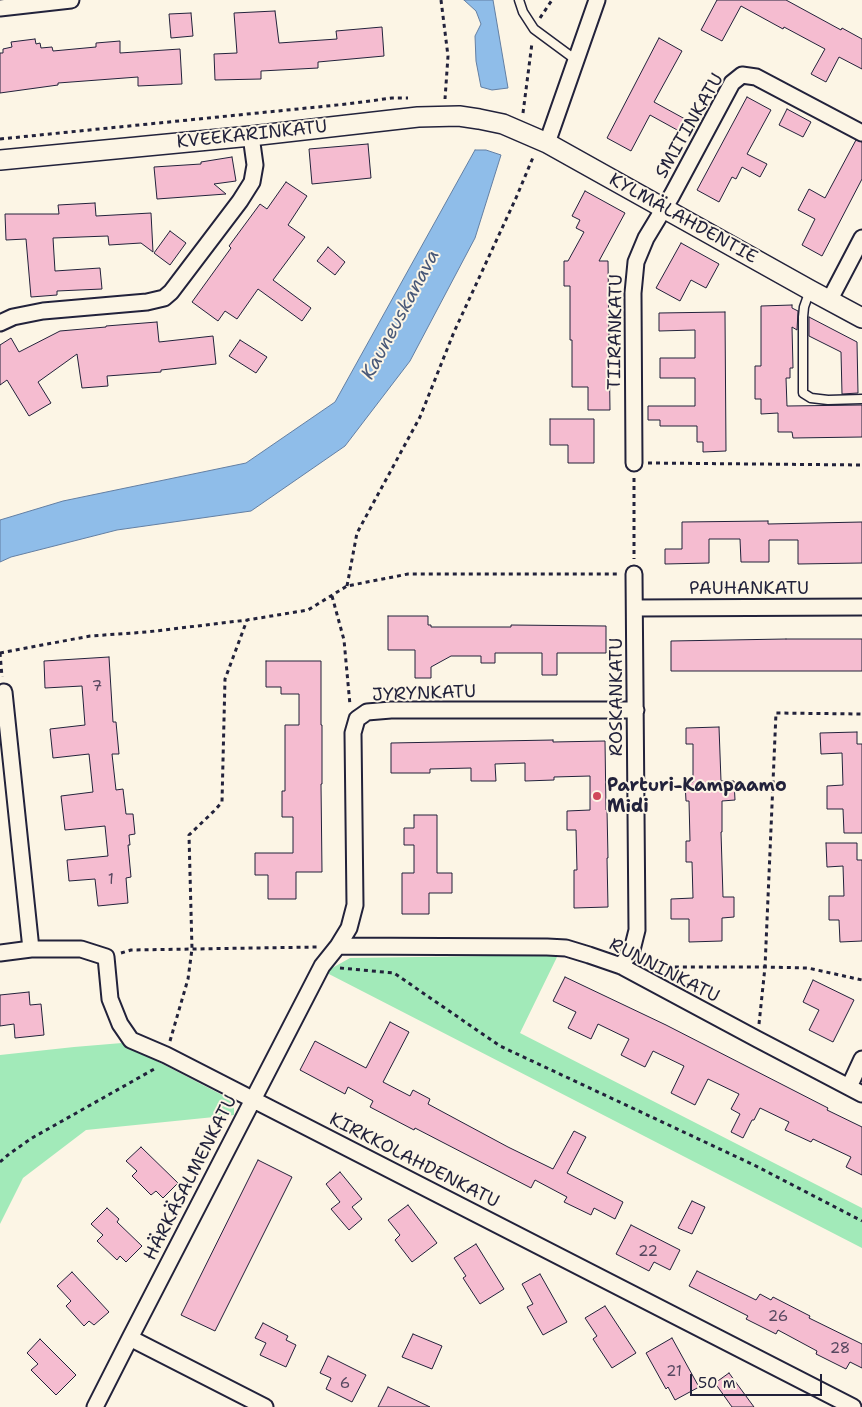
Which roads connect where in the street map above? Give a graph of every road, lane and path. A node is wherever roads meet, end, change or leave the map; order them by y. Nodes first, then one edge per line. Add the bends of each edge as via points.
1 (71, 0) edge
2 (441, 0) edge
3 (519, 0) edge
4 (552, 0) edge
5 (597, 0) edge
6 (36, 2) edge
7 (0, 8) edge
8 (534, 30) junction
9 (576, 60) junction
10 (445, 100) dead end
11 (523, 116) dead end
12 (503, 124) joint
13 (862, 133) edge
14 (251, 136) junction
15 (542, 141) junction
16 (0, 160) edge
17 (664, 209) junction
18 (862, 238) edge
19 (810, 290) junction
20 (829, 301) junction
21 (862, 318) edge
22 (0, 322) edge
23 (862, 399) edge
24 (634, 462) junction
25 (862, 465) edge
26 (634, 574) junction
27 (347, 586) junction
28 (332, 596) junction
29 (862, 607) edge
30 (636, 608) junction
31 (247, 620) junction
32 (0, 653) edge
33 (4, 692) joint
34 (636, 710) junction
35 (862, 714) edge
36 (357, 719) junction
37 (338, 946) junction
38 (31, 949) junction
39 (192, 949) junction
40 (0, 953) edge
41 (106, 957) junction
42 (322, 966) junction
43 (622, 966) junction
44 (765, 967) junction
45 (637, 976) junction
46 (862, 980) edge
47 (757, 1039) junction
48 (166, 1055) junction
49 (862, 1059) edge
50 (855, 1090) edge
51 (252, 1099) junction
52 (0, 1162) edge
53 (862, 1221) edge
54 (130, 1338) junction
55 (96, 1407) edge
56 (265, 1407) edge
57 (853, 1407) edge

1 - 6 street
2 - 10 path via 448,56
3 - 8 lane
4 - 8 path
5 - 9 street
6 - 7 street
8 - 9 lane
8 - 11 path
9 - 15 street
12 - 14 street, KVEEKARINKATU via 479,118 435,116
12 - 15 street, KYLMÄLAHDENTIE
13 - 17 street, SMITINKATU via 756,77 742,75 732,83
14 - 16 street, KVEEKARINKATU
14 - 22 street via 255,166 252,182 164,298 43,311
15 - 17 street, KYLMÄLAHDENTIE
15 - 27 path via 454,332 420,417 357,533
17 - 19 street, KYLMÄLAHDENTIE
17 - 24 street, TIIRANKATU via 636,262 633,293
18 - 20 street
19 - 20 street, KYLMÄLAHDENTIE
19 - 23 lane via 802,317 803,393 811,398 828,400
20 - 21 street, KYLMÄLAHDENTIE
24 - 25 path
24 - 26 path
26 - 27 path via 408,574
26 - 30 street, ROSKANKATU
27 - 28 path
28 - 31 path via 308,610
28 - 36 path via 344,640 350,709
29 - 30 street, PAUHANKATU
30 - 34 street, ROSKANKATU
31 - 32 path via 90,636
31 - 39 path via 225,679 222,802 189,835
32 - 33 path
33 - 38 street
34 - 36 street, JYRYNKATU via 391,710 367,712
34 - 43 street, ROSKANKATU via 637,930 632,950
35 - 44 path via 776,713
36 - 37 street, JYRYNKATU via 352,733 355,905 349,928
37 - 39 path
37 - 42 street
37 - 43 street, RUNNINKATU via 566,948
38 - 40 street
38 - 41 street via 81,949
39 - 41 path via 131,950
39 - 48 path via 188,979
41 - 48 street, KIRKKOLAHDENKATU via 110,999 120,1024 131,1040
42 - 51 street, HÄRKÄSALMENKATU
42 - 53 path via 394,973 500,1046 754,1165
43 - 45 street, RUNNINKATU
44 - 45 path via 663,967
44 - 46 path via 808,968
44 - 47 path
45 - 47 street, RUNNINKATU
47 - 50 street, RUNNINKATU
48 - 51 street, KIRKKOLAHDENKATU
48 - 52 path via 159,1066 32,1138
49 - 50 street
51 - 54 street, HÄRKÄSALMENKATU
51 - 57 street, KIRKKOLAHDENKATU
54 - 55 street, HÄRKÄSALMENKATU
54 - 56 street

